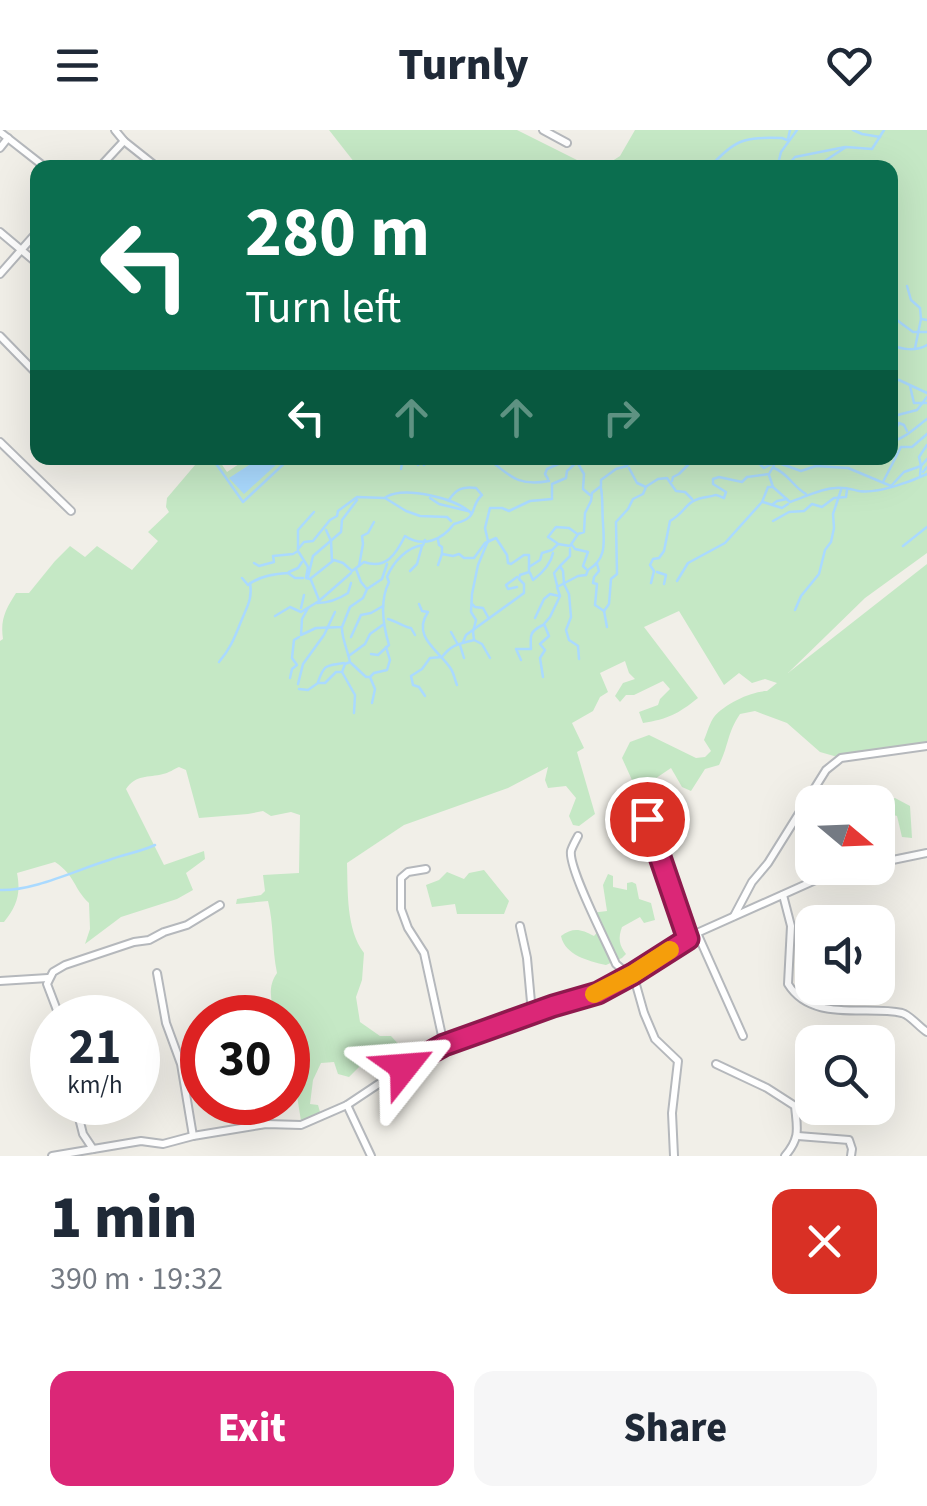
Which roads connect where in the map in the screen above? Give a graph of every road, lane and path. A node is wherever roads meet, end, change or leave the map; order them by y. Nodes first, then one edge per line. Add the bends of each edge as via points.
1 (115, 130) edge
2 (543, 130) edge
3 (0, 132) edge
4 (8, 138) junction
5 (124, 140) junction
6 (567, 143) dead end
7 (0, 148) edge
8 (36, 160) edge
9 (106, 160) edge
10 (148, 160) edge
11 (0, 232) edge
12 (30, 239) edge
13 (21, 248) junction
14 (30, 256) edge
15 (0, 274) edge
16 (0, 336) edge
17 (30, 367) edge
18 (0, 442) edge
19 (71, 511) dead end
20 (927, 746) edge
21 (647, 819) dead end
22 (578, 836) dead end
23 (927, 853) edge
24 (895, 860) edge
25 (426, 869) dead end
26 (805, 885) edge
27 (783, 895) junction
28 (220, 904) dead end
29 (734, 916) junction
30 (520, 926) dead end
31 (697, 933) junction
32 (688, 939) junction
33 (157, 973) dead end
34 (633, 974) junction
35 (48, 978) junction
36 (0, 981) edge
37 (51, 995) edge
38 (532, 1013) junction
39 (927, 1032) edge
40 (743, 1036) dead end
41 (444, 1045) junction
42 (716, 1064) dead end
43 (348, 1106) junction
44 (81, 1125) edge
45 (193, 1136) junction
46 (798, 1136) junction
47 (93, 1149) junction
48 (52, 1156) edge
49 (371, 1156) edge
50 (674, 1156) edge
51 (785, 1156) edge
52 (851, 1156) edge

1 - 5 street
2 - 6 street
3 - 4 street
4 - 7 street
4 - 8 street
5 - 9 street
5 - 10 street
11 - 13 street
12 - 13 street
13 - 14 street
13 - 15 street
16 - 17 street
18 - 19 street
20 - 29 street via 841,758 826,770
21 - 32 street
22 - 34 street via 571,859 582,890 616,964
23 - 24 street
25 - 41 street via 401,878 401,909 424,953
26 - 27 street
27 - 29 street
27 - 39 street via 792,926 788,984 798,997 842,1011 906,1014
28 - 35 street via 187,925 65,965
29 - 31 street
30 - 38 street
31 - 32 street
31 - 40 street
32 - 34 street
33 - 45 street
34 - 38 street via 598,993
34 - 50 street via 655,1039 678,1060
35 - 36 street
35 - 37 street
38 - 41 street
41 - 43 street
42 - 46 street via 796,1106
43 - 45 street via 300,1125
43 - 49 street
44 - 47 street
45 - 47 street
46 - 51 street
46 - 52 street via 849,1140
47 - 48 street

